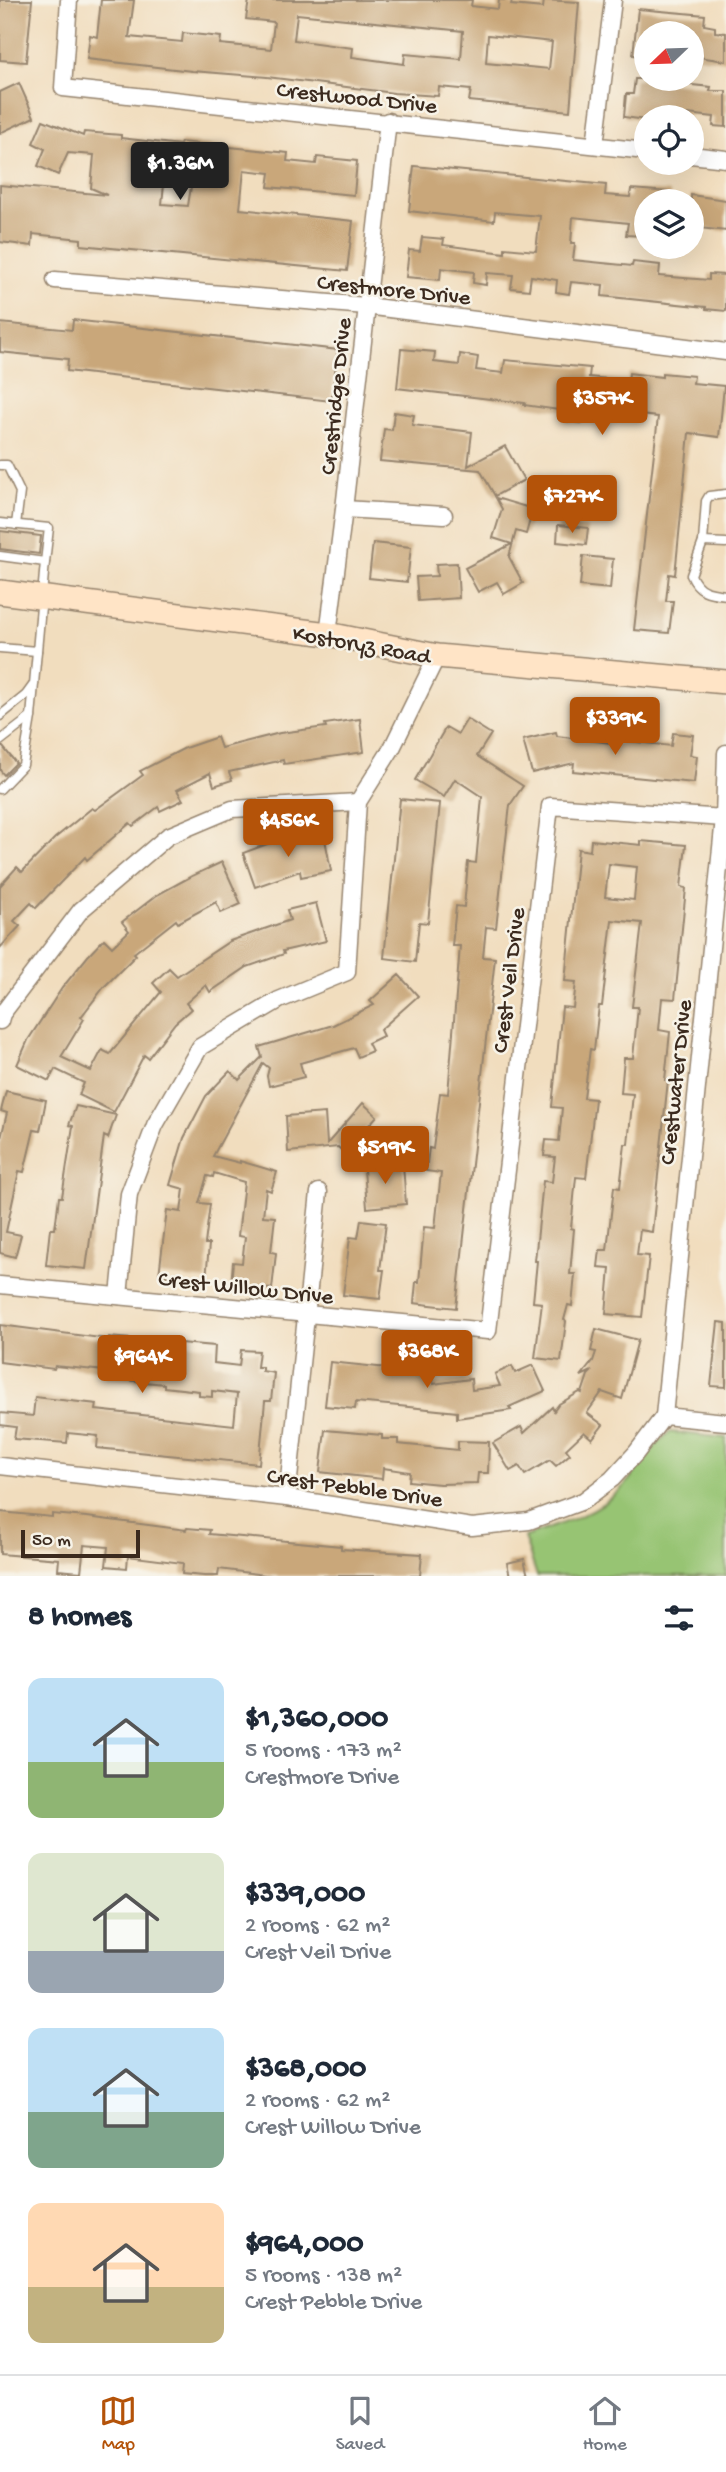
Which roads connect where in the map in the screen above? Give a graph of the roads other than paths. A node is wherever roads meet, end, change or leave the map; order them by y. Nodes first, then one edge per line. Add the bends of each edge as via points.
1 (69, 0) edge
2 (613, 0) edge
3 (388, 121) junction
4 (594, 145) junction
5 (634, 149) edge
6 (704, 156) edge
7 (726, 159) edge
8 (55, 280) dead end
9 (366, 306) junction
10 (726, 352) edge
11 (0, 465) edge
12 (726, 494) edge
13 (344, 509) junction
14 (444, 514) dead end
15 (8, 526) edge
16 (703, 542) junction
17 (726, 544) edge
18 (4, 554) edge
19 (46, 562) junction
20 (0, 592) edge
21 (726, 594) edge
22 (41, 597) junction
23 (328, 634) junction
24 (0, 648) edge
25 (37, 651) junction
26 (437, 656) junction
27 (726, 682) edge
28 (35, 683) junction
29 (0, 716) edge
30 (31, 717) junction
31 (0, 741) edge
32 (726, 753) edge
33 (0, 789) edge
34 (358, 802) junction
35 (724, 818) junction
36 (0, 1021) edge
37 (318, 1192) dead end
38 (0, 1285) edge
39 (119, 1296) junction
40 (306, 1315) junction
41 (488, 1331) joint
42 (664, 1416) junction
43 (726, 1422) edge
44 (0, 1466) edge
45 (287, 1498) junction

1 - 3 street, Crestwood Drive via 63,88
2 - 4 street
3 - 4 street, Crestwood Drive
3 - 9 street, Crestridge Drive
4 - 5 street, Crestwood Drive
6 - 7 street
8 - 9 street, Crestmore Drive
9 - 10 street, Crestmore Drive
9 - 13 street, Crestridge Drive
11 - 15 lane via 6,465 20,492
12 - 16 lane via 709,496 706,501
13 - 14 street
13 - 23 street, Crestridge Drive
15 - 19 lane via 30,531 49,528
16 - 17 lane
16 - 21 lane via 691,575 704,592
18 - 19 lane
19 - 22 lane
20 - 22 main road, Kostoryz Road
22 - 23 main road, Kostoryz Road
22 - 25 lane
23 - 26 main road, Kostoryz Road
24 - 25 lane
25 - 28 lane
26 - 27 main road, Kostoryz Road
26 - 34 street via 392,748
28 - 29 lane
28 - 30 lane
30 - 31 lane
30 - 33 lane via 23,765
32 - 35 street, Crestwater Drive
34 - 36 street via 232,809 167,836 81,911
34 - 39 street via 347,972 279,1000 200,1047 155,1125 129,1194
35 - 41 street, Crest Veil Drive via 550,806
35 - 42 street, Crestwater Drive
37 - 40 street
38 - 39 street, Crest Willow Drive
39 - 40 street, Crest Willow Drive
40 - 41 street, Crest Willow Drive
40 - 45 street
42 - 43 street
42 - 45 street, Crest Pebble Drive via 620,1470 593,1494 529,1521 472,1527
44 - 45 street, Crest Pebble Drive

